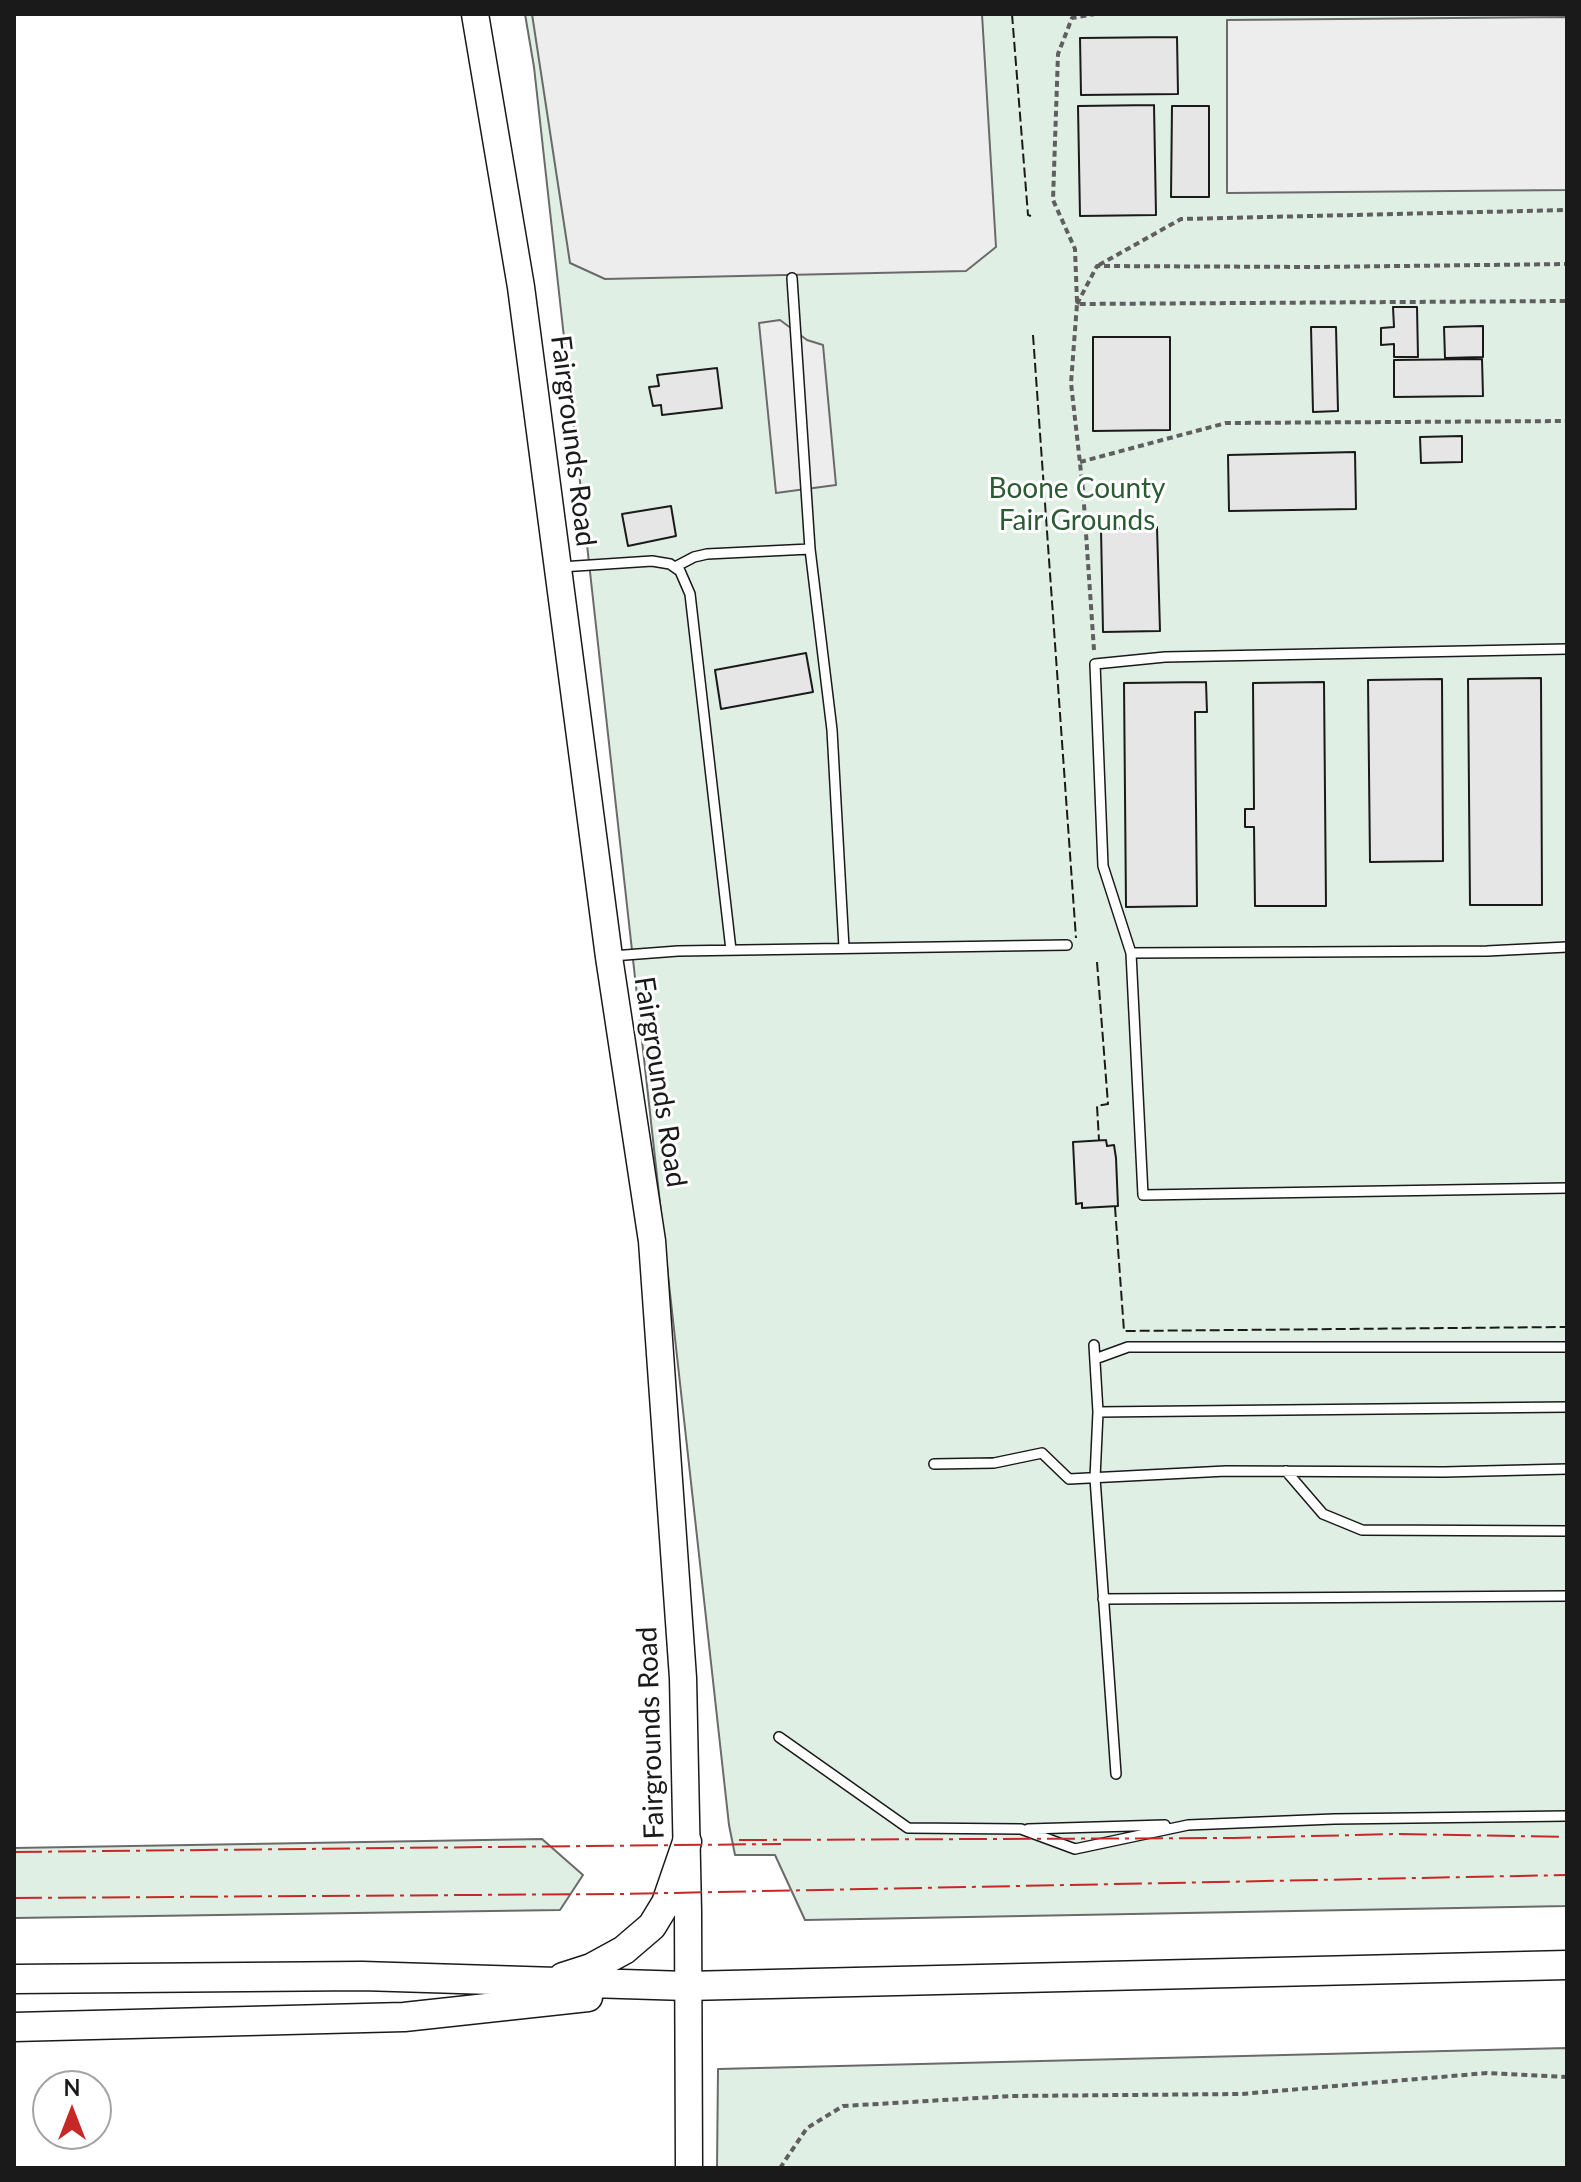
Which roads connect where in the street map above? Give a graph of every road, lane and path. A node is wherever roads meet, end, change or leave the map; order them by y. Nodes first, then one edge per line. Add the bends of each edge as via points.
1 (475, 14) edge
2 (1095, 14) edge
3 (1567, 210) edge
4 (1567, 264) edge
5 (1097, 266) junction
6 (792, 278) dead end
7 (1567, 301) edge
8 (1077, 304) junction
9 (1567, 421) edge
10 (1080, 462) junction
11 (810, 549) junction
12 (558, 567) junction
13 (675, 567) junction
14 (1567, 649) edge
15 (1095, 664) junction
16 (1067, 945) dead end
17 (1567, 947) edge
18 (844, 948) junction
19 (731, 950) junction
20 (1131, 953) junction
21 (609, 957) junction
22 (1567, 1188) edge
23 (1094, 1345) dead end
24 (1567, 1347) edge
25 (1095, 1359) junction
26 (1567, 1407) edge
27 (1098, 1412) junction
28 (934, 1464) dead end
29 (1567, 1469) edge
30 (1286, 1471) junction
31 (1095, 1478) junction
32 (1567, 1531) edge
33 (1567, 1596) edge
34 (1103, 1599) junction
35 (779, 1737) dead end
36 (1116, 1774) dead end
37 (1567, 1816) edge
38 (1188, 1825) junction
39 (1021, 1829) junction
40 (687, 1842) junction
41 (1567, 1965) edge
42 (14, 1979) edge
43 (547, 1982) junction
44 (687, 1986) junction
45 (14, 2027) edge
46 (1567, 2077) edge
47 (689, 2168) edge
48 (780, 2168) edge

1 - 12 main road, Fairgrounds Road via 521,287
2 - 8 path via 1072,18 1058,54 1053,200 1075,249
3 - 5 path via 1181,219
4 - 5 path
5 - 8 path
6 - 11 lane
7 - 8 path
8 - 10 path via 1071,383
9 - 10 path via 1226,423
10 - 15 path
11 - 13 lane via 707,554
11 - 18 lane via 832,730
12 - 13 lane via 652,561
12 - 21 main road, Fairgrounds Road
13 - 19 lane via 690,594
14 - 15 lane via 1165,657
15 - 20 lane via 1103,866
16 - 18 lane
17 - 20 lane
18 - 19 lane
19 - 21 lane
20 - 22 lane via 1143,1195
21 - 40 main road, Fairgrounds Road via 652,1241 683,1678
23 - 25 lane
24 - 25 lane via 1128,1347
25 - 27 lane
26 - 27 lane
27 - 31 lane
28 - 31 lane via 994,1463 1042,1453 1069,1479
29 - 30 lane
30 - 31 lane
30 - 32 lane via 1323,1514 1362,1530
31 - 34 lane
33 - 34 lane
34 - 36 lane
35 - 39 lane via 908,1828
37 - 38 lane
38 - 39 lane
38 - 39 lane via 1075,1849
40 - 43 main road via 666,1903 652,1926 591,1968
40 - 44 main road, Fairgrounds Road
41 - 44 main road
42 - 43 main road via 362,1976
43 - 44 main road
44 - 45 main road via 404,2017
44 - 47 main road, Fairgrounds Road
46 - 48 path via 1487,2073 1241,2094 1012,2096 843,2106 807,2128

